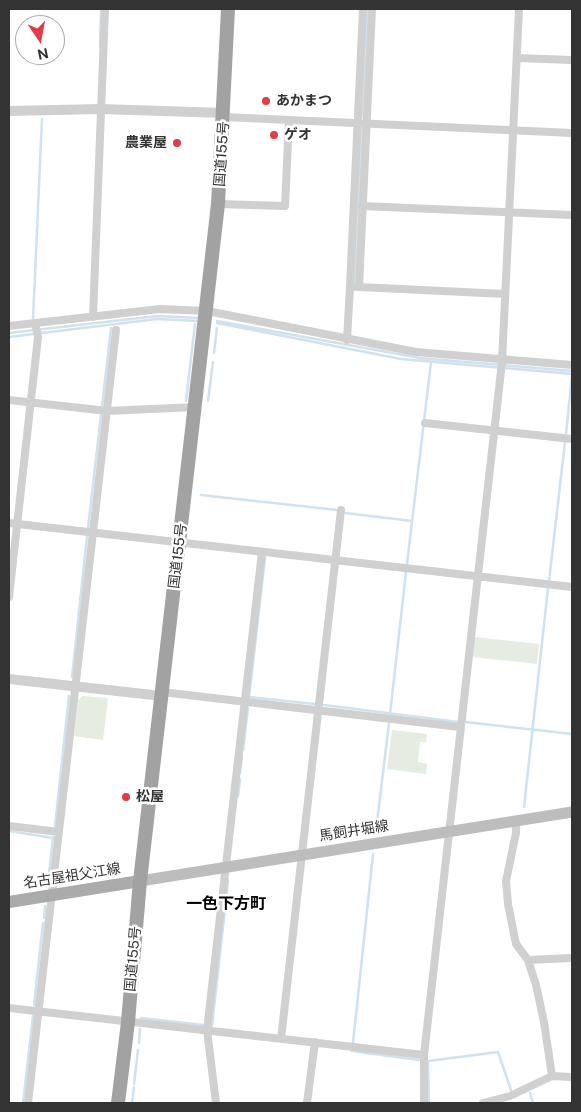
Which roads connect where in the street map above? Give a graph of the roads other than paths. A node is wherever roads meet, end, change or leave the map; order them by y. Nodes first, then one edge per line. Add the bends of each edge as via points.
1 (105, 9) edge
2 (228, 9) edge
3 (363, 9) edge
4 (372, 9) edge
5 (519, 9) edge
6 (517, 58) junction
7 (572, 60) edge
8 (101, 109) junction
9 (9, 111) edge
10 (224, 115) junction
11 (289, 120) junction
12 (358, 123) junction
13 (366, 123) junction
14 (513, 130) junction
15 (572, 132) edge
16 (218, 204) junction
17 (362, 206) junction
18 (509, 212) junction
19 (572, 215) edge
20 (350, 286) junction
21 (359, 287) junction
22 (505, 294) junction
23 (207, 311) junction
24 (94, 316) junction
25 (9, 326) edge
26 (36, 329) junction
27 (116, 330) dead end
28 (347, 340) junction
29 (502, 361) junction
30 (572, 365) edge
31 (9, 400) edge
32 (30, 402) junction
33 (196, 407) junction
34 (107, 411) junction
35 (425, 423) dead end
36 (494, 430) junction
37 (572, 439) edge
38 (341, 510) dead end
39 (13, 523) edge
40 (93, 532) junction
41 (180, 543) junction
42 (262, 552) junction
43 (335, 560) junction
44 (477, 576) junction
45 (572, 587) edge
46 (9, 597) edge
47 (9, 679) edge
48 (76, 686) junction
49 (162, 694) junction
50 (245, 702) junction
51 (318, 710) junction
52 (460, 727) junction
53 (572, 812) edge
54 (516, 820) junction
55 (9, 826) edge
56 (448, 831) junction
57 (59, 832) junction
58 (301, 855) junction
59 (226, 867) junction
60 (140, 881) junction
61 (52, 895) junction
62 (9, 902) edge
63 (572, 958) edge
64 (528, 960) junction
65 (9, 1008) edge
66 (39, 1011) junction
67 (128, 1022) junction
68 (207, 1030) junction
69 (281, 1039) junction
70 (315, 1042) junction
71 (424, 1055) junction
72 (552, 1076) junction
73 (572, 1077) edge
74 (28, 1103) edge
75 (118, 1103) edge
76 (216, 1103) edge
77 (307, 1103) edge
78 (424, 1103) edge
79 (483, 1103) edge

1 - 8 street
2 - 10 highway, 国道155号
3 - 12 street
4 - 13 street
5 - 6 street
6 - 7 street
6 - 14 street
8 - 9 street
8 - 10 street
8 - 24 street
10 - 11 street
10 - 16 highway, 国道155号
11 - 12 street
11 - 16 street via 285,206
12 - 13 street
12 - 20 street
13 - 14 street
13 - 17 street
14 - 15 street
14 - 18 street
16 - 23 highway, 国道155号
17 - 18 street
17 - 21 street
18 - 19 street
18 - 22 street
20 - 21 street
20 - 28 street
21 - 22 street
22 - 29 street
23 - 24 street via 160,309
23 - 28 street
23 - 33 highway, 国道155号
24 - 26 street
25 - 26 street
26 - 32 street
27 - 34 street
28 - 29 street via 416,352
29 - 30 street
29 - 36 street
31 - 32 street
32 - 34 street
32 - 39 street
33 - 34 street
33 - 41 highway, 国道155号
34 - 40 street
35 - 36 street
36 - 37 street
36 - 44 street
38 - 43 street
39 - 40 street
39 - 46 street
40 - 41 street
40 - 48 street
41 - 42 street
41 - 49 highway, 国道155号
42 - 43 street
42 - 50 street
43 - 44 street
43 - 51 street
44 - 45 street
44 - 52 street
47 - 48 street
48 - 49 street
48 - 57 street
49 - 50 street
49 - 60 highway, 国道155号
50 - 51 street
50 - 59 street
51 - 52 street
51 - 58 street
52 - 56 street
53 - 54 main road, 馬飼井堀線
54 - 56 main road, 馬飼井堀線
54 - 64 street via 506,882 516,944
55 - 57 street
56 - 58 main road, 馬飼井堀線
56 - 71 street
57 - 61 street
58 - 59 main road, 馬飼井堀線
58 - 69 street
59 - 60 main road, 馬飼井堀線
59 - 68 street
60 - 61 main road, 名古屋祖父江線
60 - 67 highway, 国道155号
61 - 62 main road, 名古屋祖父江線
61 - 66 street
63 - 64 street
64 - 72 street via 544,1022
65 - 66 street
66 - 67 street
66 - 74 street
67 - 68 street
67 - 75 highway, 国道155号
68 - 69 street
68 - 76 street
69 - 70 street
70 - 71 street
70 - 77 street
71 - 78 street
72 - 73 street
72 - 79 street via 510,1096

